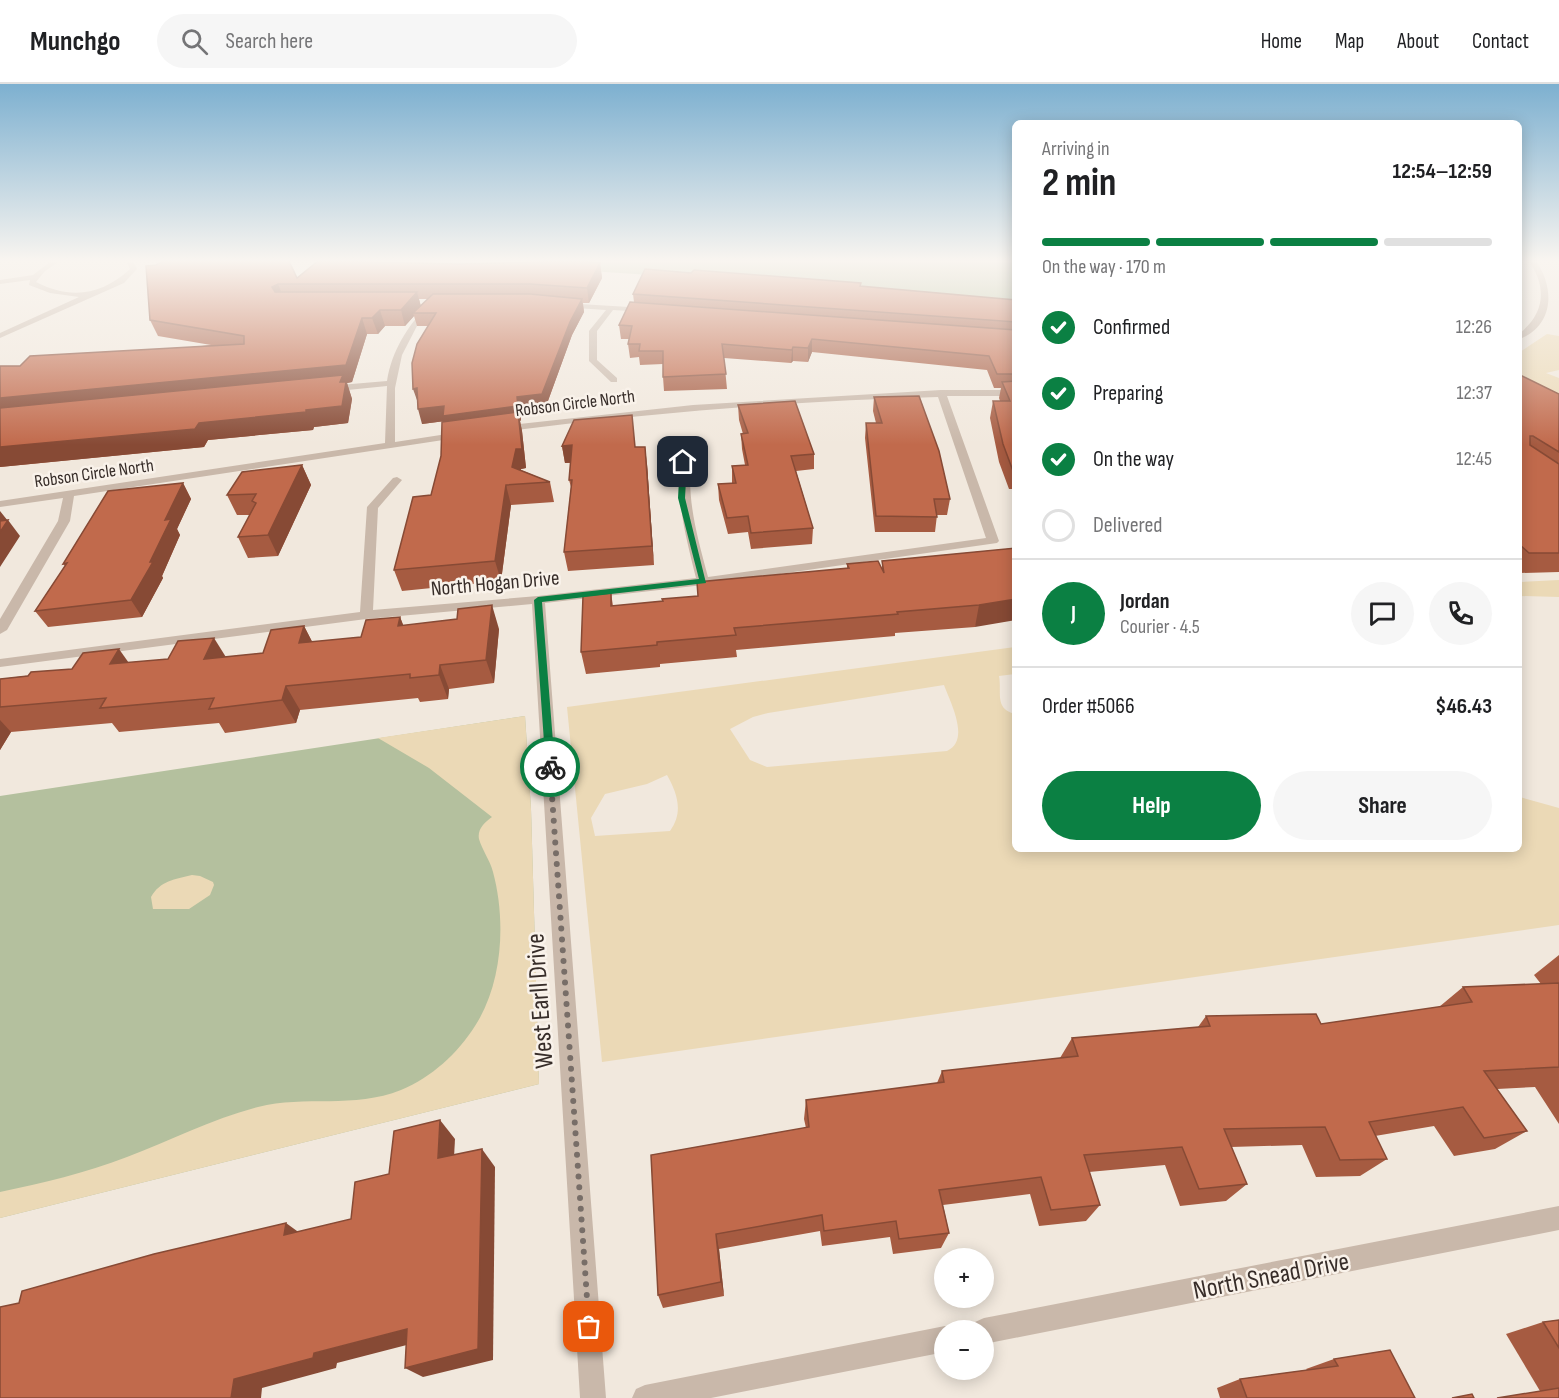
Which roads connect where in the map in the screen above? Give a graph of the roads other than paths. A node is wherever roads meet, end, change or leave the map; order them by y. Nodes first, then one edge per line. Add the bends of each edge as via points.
1 (31, 322) edge
2 (413, 322) edge
3 (600, 322) edge
4 (1535, 322) edge
5 (1522, 335) edge
6 (0, 336) edge
7 (614, 380) dead end
8 (390, 383) junction
9 (320, 390) edge
10 (941, 393) junction
11 (1012, 393) edge
12 (494, 430) edge
13 (471, 433) edge
14 (689, 440) dead end
15 (390, 446) junction
16 (397, 480) dead end
17 (69, 494) junction
18 (0, 504) edge
19 (703, 581) junction
20 (538, 600) junction
21 (366, 615) junction
22 (0, 630) edge
23 (0, 663) edge
24 (1559, 1218) edge
25 (994, 1329) edge
26 (934, 1341) edge
27 (594, 1398) edge
28 (645, 1398) edge

1 - 6 street
2 - 8 street via 400,344
3 - 7 street via 594,331 593,361
4 - 5 street
8 - 9 street
8 - 15 street
10 - 11 street, Robson Circle North
10 - 12 street, Robson Circle North via 718,405
10 - 19 street, North Hogan Drive via 993,541
13 - 15 street, Robson Circle North
14 - 19 street via 683,462 682,498
15 - 17 street, Robson Circle North
16 - 21 street via 373,507
17 - 18 street, Robson Circle North
17 - 22 street via 64,521
19 - 20 street, North Hogan Drive
20 - 21 street, North Hogan Drive
20 - 27 street, West Earll Drive
21 - 23 street, North Hogan Drive
24 - 25 street, North Snead Drive
26 - 28 street

